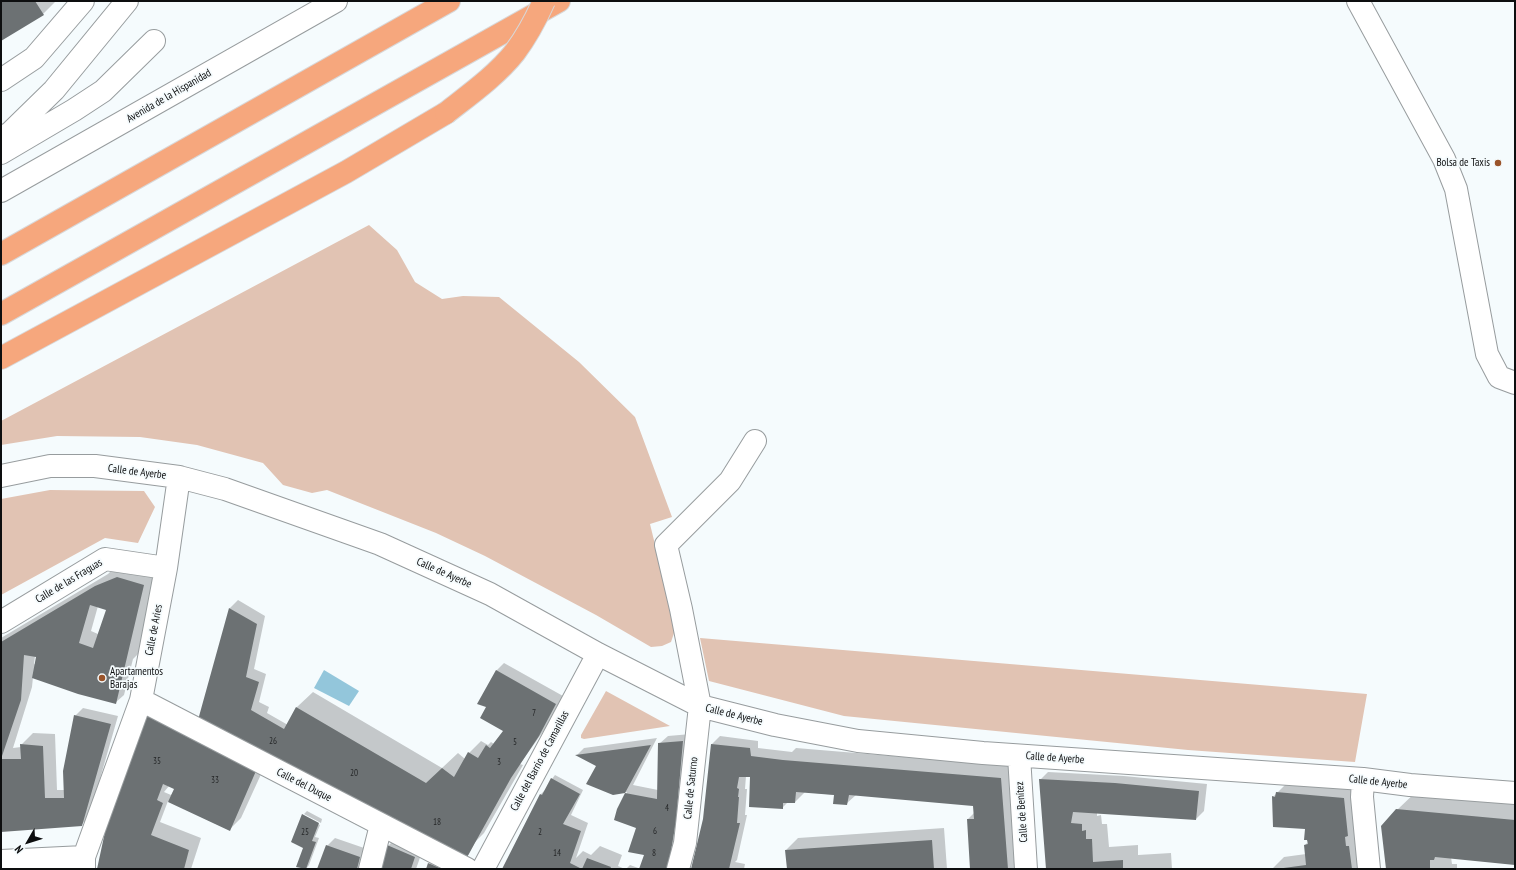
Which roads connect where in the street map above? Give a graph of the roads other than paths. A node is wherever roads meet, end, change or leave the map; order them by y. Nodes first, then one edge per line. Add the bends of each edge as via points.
1 (127, 1) edge
2 (336, 1) edge
3 (449, 1) edge
4 (544, 1) edge
5 (559, 1) edge
6 (1358, 1) edge
7 (79, 3) edge
8 (154, 41) dead end
9 (1, 80) edge
10 (1, 138) edge
11 (1, 153) edge
12 (2, 191) edge
13 (1, 254) edge
14 (1, 314) edge
15 (1, 358) edge
16 (1515, 383) edge
17 (755, 441) dead end
18 (1, 476) edge
19 (179, 477) junction
20 (166, 568) junction
21 (1, 622) edge
22 (598, 654) junction
23 (141, 700) junction
24 (700, 706) junction
25 (1019, 756) junction
26 (1363, 779) junction
27 (1515, 793) edge
28 (381, 825) junction
29 (1, 861) edge
30 (84, 863) edge
31 (370, 869) edge
32 (468, 869) edge
33 (483, 869) edge
34 (678, 869) edge
35 (1026, 869) edge
36 (1369, 869) edge

1 - 10 street via 54,90 10,133
2 - 12 street, Avenida de la Hispanidad
3 - 13 highway
4 - 15 highway, bridge via 534,23 515,52 489,78 446,113 339,176
5 - 14 highway
6 - 16 street via 1444,159 1456,189 1487,354 1499,377
7 - 9 street via 34,58
8 - 11 street via 103,91
17 - 24 street, Calle de Saturno via 730,481 666,545
18 - 19 street, Calle de Ayerbe via 50,466 95,466
19 - 20 street, Calle de Aries
19 - 22 street, Calle de Ayerbe via 225,489 380,544 490,594
20 - 21 street, Calle de las Fraguas via 105,559
20 - 23 street, Calle de Aries
22 - 24 street, Calle de Ayerbe
22 - 33 street, Calle del Barrio de Camarillas
23 - 28 street, Calle del Duque
23 - 30 street, Calle de Aries
24 - 25 street, Calle de Ayerbe via 775,725 858,741
24 - 34 street, Calle de Saturno via 685,843
25 - 26 street, Calle de Ayerbe
25 - 35 street, Calle de Benítez
26 - 27 street, Calle de Ayerbe
26 - 36 street via 1362,797
28 - 31 street
28 - 32 street, Calle del Duque
29 - 30 street

